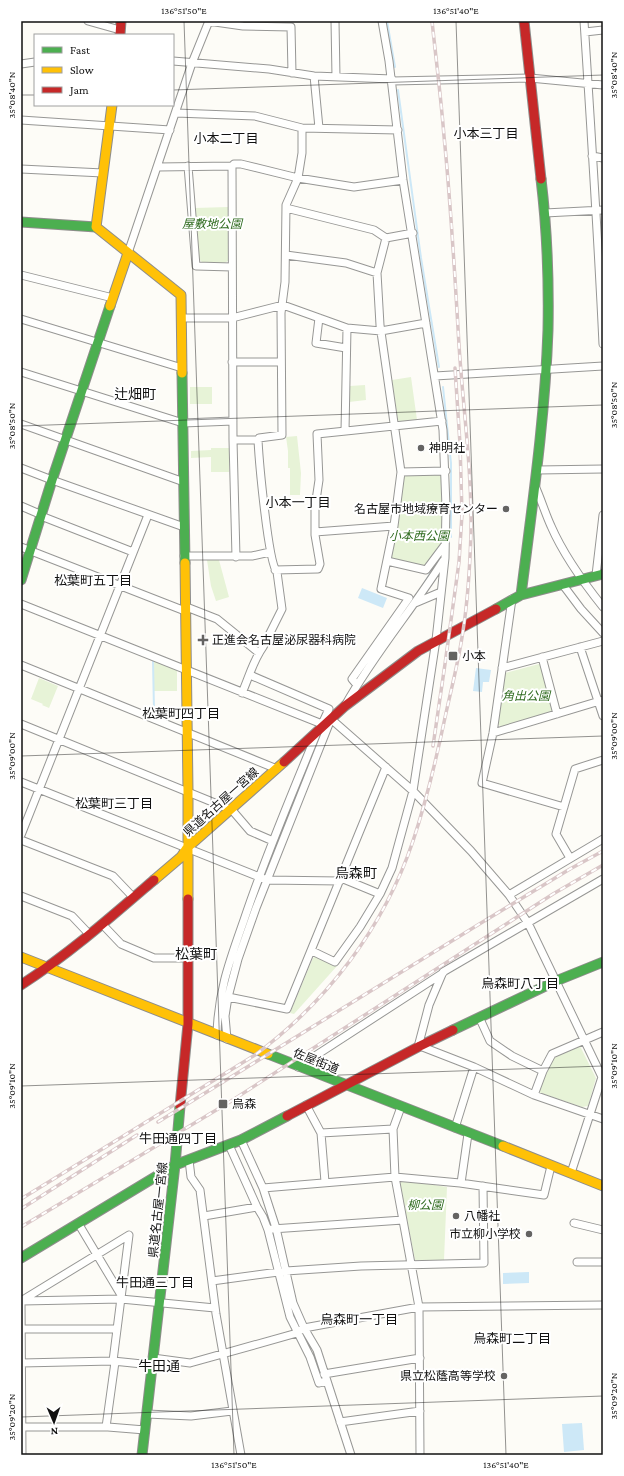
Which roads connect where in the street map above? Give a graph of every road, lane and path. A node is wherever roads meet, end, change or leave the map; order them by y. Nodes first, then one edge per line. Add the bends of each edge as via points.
1 (88, 21) edge
2 (209, 21) edge
3 (335, 21) edge
4 (382, 21) edge
5 (524, 21) edge
6 (584, 21) edge
7 (120, 29) edge
8 (603, 30) edge
9 (585, 32) junction
10 (174, 61) edge
11 (34, 62) edge
12 (192, 63) junction
13 (21, 64) edge
14 (292, 73) junction
15 (314, 76) junction
16 (336, 77) junction
17 (530, 78) junction
18 (392, 80) junction
19 (588, 83) junction
20 (603, 85) edge
21 (112, 106) edge
22 (176, 113) junction
23 (21, 120) edge
24 (109, 125) junction
25 (302, 128) junction
26 (318, 128) junction
27 (170, 130) junction
28 (398, 130) junction
29 (592, 156) junction
30 (603, 158) edge
31 (188, 166) junction
32 (232, 166) junction
33 (158, 167) junction
34 (21, 168) edge
35 (103, 173) junction
36 (298, 178) junction
37 (404, 180) junction
38 (286, 208) junction
39 (600, 209) edge
40 (545, 213) junction
41 (21, 222) edge
42 (96, 227) junction
43 (413, 233) junction
44 (386, 238) junction
45 (128, 253) junction
46 (286, 255) junction
47 (601, 265) edge
48 (232, 267) junction
49 (377, 273) junction
50 (21, 275) edge
51 (113, 298) junction
52 (283, 305) junction
53 (182, 318) junction
54 (232, 318) junction
55 (319, 318) junction
56 (602, 319) edge
57 (21, 320) edge
58 (426, 323) junction
59 (347, 328) junction
60 (380, 331) junction
61 (98, 343) junction
62 (603, 344) edge
63 (346, 348) junction
64 (232, 362) junction
65 (281, 362) junction
66 (603, 366) edge
67 (182, 368) junction
68 (546, 370) junction
69 (21, 372) edge
70 (435, 376) junction
71 (82, 391) junction
72 (233, 421) junction
73 (442, 421) junction
74 (183, 423) junction
75 (21, 424) edge
76 (395, 426) junction
77 (345, 431) junction
78 (66, 440) junction
79 (233, 440) junction
80 (258, 440) junction
81 (21, 468) edge
82 (603, 469) edge
83 (538, 470) junction
84 (446, 471) junction
85 (401, 472) junction
86 (52, 480) junction
87 (184, 482) junction
88 (535, 485) junction
89 (21, 506) edge
90 (42, 515) junction
91 (148, 515) junction
92 (603, 515) edge
93 (603, 518) edge
94 (394, 526) junction
95 (184, 527) junction
96 (315, 532) junction
97 (444, 546) junction
98 (21, 547) edge
99 (30, 551) junction
100 (133, 552) junction
101 (270, 552) junction
102 (184, 556) junction
103 (236, 556) junction
104 (445, 558) junction
105 (387, 561) junction
106 (275, 570) junction
107 (600, 574) edge
108 (21, 580) edge
109 (581, 580) junction
110 (563, 585) junction
111 (120, 586) junction
112 (441, 592) junction
113 (521, 595) junction
114 (512, 599) junction
115 (415, 603) junction
116 (21, 604) edge
117 (603, 607) edge
118 (184, 611) junction
119 (603, 633) edge
120 (100, 636) junction
121 (436, 640) junction
122 (603, 641) edge
123 (580, 647) junction
124 (259, 653) junction
125 (542, 657) junction
126 (21, 665) edge
127 (502, 668) junction
128 (186, 670) junction
129 (250, 675) junction
130 (357, 685) junction
131 (79, 688) junction
132 (242, 693) junction
133 (601, 701) edge
134 (345, 706) junction
135 (557, 714) junction
136 (603, 716) edge
137 (331, 719) junction
138 (21, 724) edge
139 (323, 725) junction
140 (186, 732) junction
141 (317, 733) junction
142 (493, 733) junction
143 (58, 739) junction
144 (603, 760) edge
145 (386, 767) junction
146 (277, 769) junction
147 (21, 782) edge
148 (39, 789) junction
149 (188, 791) junction
150 (413, 791) junction
151 (564, 807) junction
152 (232, 810) junction
153 (21, 835) edge
154 (603, 839) edge
155 (21, 840) edge
156 (273, 841) junction
157 (187, 848) junction
158 (570, 858) junction
159 (259, 876) junction
160 (603, 879) edge
161 (267, 880) junction
162 (340, 880) junction
163 (380, 894) junction
164 (509, 895) junction
165 (21, 896) edge
166 (133, 897) junction
167 (528, 923) junction
168 (102, 924) junction
169 (90, 935) junction
170 (312, 951) junction
171 (21, 957) edge
172 (188, 958) junction
173 (603, 962) edge
174 (49, 968) junction
175 (443, 972) junction
176 (556, 982) junction
177 (21, 985) edge
178 (228, 998) junction
179 (480, 1018) junction
180 (188, 1024) junction
181 (603, 1032) edge
182 (217, 1035) junction
183 (226, 1039) junction
184 (584, 1040) junction
185 (419, 1047) junction
186 (298, 1067) junction
187 (474, 1067) junction
188 (543, 1071) junction
189 (344, 1085) junction
190 (534, 1095) junction
191 (306, 1105) junction
192 (401, 1107) junction
193 (590, 1114) junction
194 (603, 1119) edge
195 (455, 1128) junction
196 (393, 1129) junction
197 (321, 1132) junction
198 (468, 1134) junction
199 (241, 1140) junction
200 (229, 1145) junction
201 (189, 1160) junction
202 (175, 1165) junction
203 (551, 1166) junction
204 (571, 1173) junction
205 (395, 1177) junction
206 (325, 1182) junction
207 (461, 1183) junction
208 (483, 1186) junction
209 (603, 1186) edge
210 (262, 1188) junction
211 (257, 1207) junction
212 (204, 1216) junction
213 (403, 1220) junction
214 (574, 1222) dead end
215 (78, 1223) junction
216 (276, 1228) junction
217 (268, 1230) junction
218 (603, 1230) edge
219 (96, 1254) junction
220 (21, 1258) edge
221 (577, 1262) dead end
222 (603, 1262) edge
223 (411, 1265) junction
224 (286, 1271) junction
225 (278, 1272) junction
226 (212, 1280) junction
227 (121, 1297) junction
228 (21, 1300) edge
229 (159, 1303) junction
230 (603, 1305) edge
231 (419, 1307) junction
232 (215, 1308) junction
233 (117, 1328) junction
234 (304, 1328) junction
235 (22, 1330) junction
236 (297, 1333) junction
237 (223, 1354) junction
238 (420, 1358) junction
239 (114, 1362) junction
240 (153, 1362) junction
241 (22, 1363) edge
242 (326, 1378) junction
243 (232, 1411) junction
244 (420, 1411) junction
245 (147, 1414) junction
246 (340, 1422) junction
247 (22, 1427) edge
248 (106, 1427) junction
249 (145, 1430) junction
250 (22, 1455) edge
251 (142, 1455) edge
252 (241, 1455) edge
253 (351, 1455) edge
254 (420, 1455) edge

1 - 7 street
2 - 12 street
2 - 14 street via 243,26 291,28
3 - 16 street
4 - 18 street
5 - 17 street
6 - 9 street
8 - 9 street
9 - 19 street
10 - 12 street
11 - 13 street
12 - 14 street
12 - 22 street
14 - 15 street
15 - 16 street
15 - 26 street
16 - 18 street
17 - 18 street
17 - 19 street
17 - 40 street
18 - 28 street
19 - 20 street
19 - 29 street
21 - 24 street
22 - 25 street via 255,116
22 - 27 street
23 - 24 street
24 - 27 street
24 - 35 street
25 - 26 street
25 - 36 street
26 - 28 street
27 - 33 street
28 - 37 street
29 - 30 street
29 - 39 street
31 - 32 street
31 - 33 street
31 - 48 street via 196,266
32 - 36 street via 241,164
32 - 48 street
33 - 45 street
34 - 35 street
35 - 42 street
36 - 37 street via 354,187
36 - 38 street
37 - 43 street
38 - 44 street via 374,230
38 - 46 street
39 - 40 street
39 - 47 street
40 - 68 street via 548,292
41 - 42 street
42 - 45 street
43 - 44 street
43 - 58 street
44 - 49 street
45 - 51 street
45 - 53 street via 181,294
46 - 49 street via 346,263
46 - 52 street
47 - 56 street
48 - 54 street
49 - 60 street
50 - 51 street
51 - 61 street
52 - 54 street
52 - 55 street
52 - 65 street
53 - 54 street
53 - 67 street
54 - 64 street
55 - 59 street
55 - 63 street via 316,343
56 - 62 street
57 - 61 street
58 - 60 street
58 - 70 street
59 - 60 street
59 - 63 street
60 - 76 street
61 - 67 street
61 - 71 street
63 - 77 street
64 - 65 street
64 - 72 street
65 - 80 street via 282,435
66 - 68 street
67 - 74 street
68 - 70 street
68 - 83 street
69 - 71 street
70 - 73 street
71 - 74 street
71 - 78 street
72 - 74 street
72 - 79 street
73 - 76 street
73 - 84 street
74 - 87 street
75 - 78 street
76 - 77 street
76 - 85 street
77 - 96 street via 317,434 319,480
78 - 86 street
78 - 87 street
79 - 80 street
79 - 103 street
80 - 101 street
81 - 86 street
82 - 83 street
83 - 88 street
84 - 85 street
84 - 97 street
85 - 94 street
86 - 90 street
86 - 91 street
87 - 95 street
88 - 109 street via 551,527
88 - 113 street
89 - 90 street
90 - 99 street
90 - 100 street
91 - 95 street
91 - 100 street
92 - 93 street
93 - 107 street
94 - 96 street
94 - 105 street
95 - 102 street
96 - 106 street via 320,564 318,569
97 - 104 street
97 - 105 street via 426,570
98 - 99 street
99 - 108 street
99 - 111 street
100 - 111 street
101 - 103 street
101 - 106 street
102 - 103 street
102 - 118 street
104 - 112 street
104 - 115 street
105 - 130 street via 381,589 409,598 352,679
106 - 124 street via 278,572 282,609
107 - 109 street, 県道名古屋一宮線
109 - 110 street, 県道名古屋一宮線
109 - 117 street
110 - 113 street, 県道名古屋一宮線
110 - 119 street
111 - 118 street
111 - 120 street
112 - 115 street
112 - 121 street
113 - 114 street, 県道名古屋一宮線
114 - 121 street, 県道名古屋一宮線
114 - 127 street
115 - 130 street
116 - 120 street
118 - 124 street via 189,608 217,619
118 - 128 street
120 - 128 street
120 - 131 street
121 - 134 street, 県道名古屋一宮線 via 418,650
121 - 150 street
122 - 123 street
123 - 125 street
123 - 133 street
124 - 129 street
125 - 127 street
125 - 135 street
126 - 131 street
127 - 142 street
128 - 132 street
128 - 140 street
129 - 132 street
129 - 139 street via 329,709
130 - 134 street
131 - 140 street
131 - 143 street
132 - 139 street
133 - 135 street
133 - 136 street
134 - 137 street, 県道名古屋一宮線
135 - 142 street
137 - 139 street, 県道名古屋一宮線
137 - 145 street
137 - 161 street
138 - 143 street
139 - 141 street, 県道名古屋一宮線
140 - 146 street
140 - 149 street
141 - 146 street, 県道名古屋一宮線
141 - 156 street
142 - 151 street via 482,783
143 - 148 street
143 - 149 street
144 - 151 street via 575,769
145 - 150 street
145 - 162 street
146 - 152 street, 県道名古屋一宮線
147 - 148 street
148 - 153 street
148 - 157 street
149 - 152 street
149 - 157 street
150 - 163 street via 392,868
150 - 164 street via 471,850
151 - 158 street via 556,834
152 - 156 street via 250,831
152 - 157 street, 県道名古屋一宮線
154 - 158 street
155 - 166 street via 113,876
156 - 159 street
157 - 159 street
157 - 166 street
157 - 172 street, 県道名古屋一宮線
158 - 164 street
159 - 161 street
159 - 182 street via 223,982 217,1015
160 - 167 street
161 - 162 street
161 - 178 street via 238,959
162 - 163 street
162 - 170 street
163 - 170 street via 335,962
164 - 167 street
165 - 169 street via 72,916
166 - 168 street
167 - 175 street
167 - 176 street
168 - 169 street
168 - 172 street via 121,944 152,957
169 - 174 street
170 - 178 street via 287,1009
171 - 174 street, 佐屋街道
172 - 180 street, 県道名古屋一宮線
173 - 176 street
174 - 177 street
174 - 180 street, 佐屋街道
175 - 185 street via 429,1005
175 - 186 street
176 - 179 street
176 - 184 street
178 - 183 street via 225,1016
179 - 185 street
179 - 188 street via 490,1041 512,1056
180 - 182 street, 佐屋街道
180 - 202 street, 県道名古屋一宮線
181 - 184 street
182 - 183 street, 佐屋街道
183 - 186 street, 佐屋街道
184 - 188 street via 552,1054
184 - 193 street via 602,1077
185 - 187 street
185 - 189 street
186 - 189 street, 佐屋街道
187 - 190 street
187 - 195 street
188 - 190 street
189 - 191 street
189 - 192 street, 佐屋街道
190 - 193 street
191 - 197 street
191 - 199 street
192 - 195 street, 佐屋街道
192 - 196 street
193 - 194 street
193 - 204 street
195 - 198 street, 佐屋街道
196 - 197 street
196 - 205 street
197 - 206 street
198 - 203 street, 佐屋街道
198 - 207 street
199 - 200 street
199 - 210 street
200 - 201 street
200 - 211 street
201 - 202 street
201 - 212 street via 191,1177 200,1190
202 - 215 street
202 - 229 street, 県道名古屋一宮線
203 - 204 street, 佐屋街道
203 - 208 street via 544,1195
204 - 209 street, 佐屋街道
205 - 206 street
205 - 207 street
205 - 213 street
206 - 210 street
207 - 208 street
208 - 223 street via 484,1263
210 - 216 street
211 - 212 street
211 - 217 street
212 - 226 street
213 - 216 street
213 - 223 street
214 - 218 street
215 - 219 street
215 - 220 street
216 - 217 street
216 - 224 street
217 - 225 street
219 - 227 street
219 - 227 street via 129,1235
219 - 228 street
221 - 222 street
223 - 224 street
223 - 231 street
224 - 225 street
224 - 234 street via 293,1303
225 - 226 street
225 - 236 street
226 - 232 street
227 - 228 street
227 - 229 street
227 - 233 street
228 - 235 street
229 - 232 street
229 - 240 street, 県道名古屋一宮線
230 - 231 street
231 - 234 street
231 - 238 street
232 - 237 street
233 - 235 street
233 - 239 street
234 - 236 street
234 - 242 street via 317,1350
235 - 241 street
236 - 237 street
236 - 242 street via 319,1383
237 - 240 street via 190,1363
237 - 243 street
238 - 242 street
238 - 244 street
239 - 240 street
239 - 241 street
239 - 248 street
240 - 245 street, 県道名古屋一宮線
241 - 247 street
242 - 246 street
243 - 245 street via 192,1416
243 - 252 street
244 - 246 street
244 - 254 street
245 - 249 street, 県道名古屋一宮線
246 - 253 street
247 - 248 street
247 - 250 street
248 - 249 street
249 - 251 street, 県道名古屋一宮線

